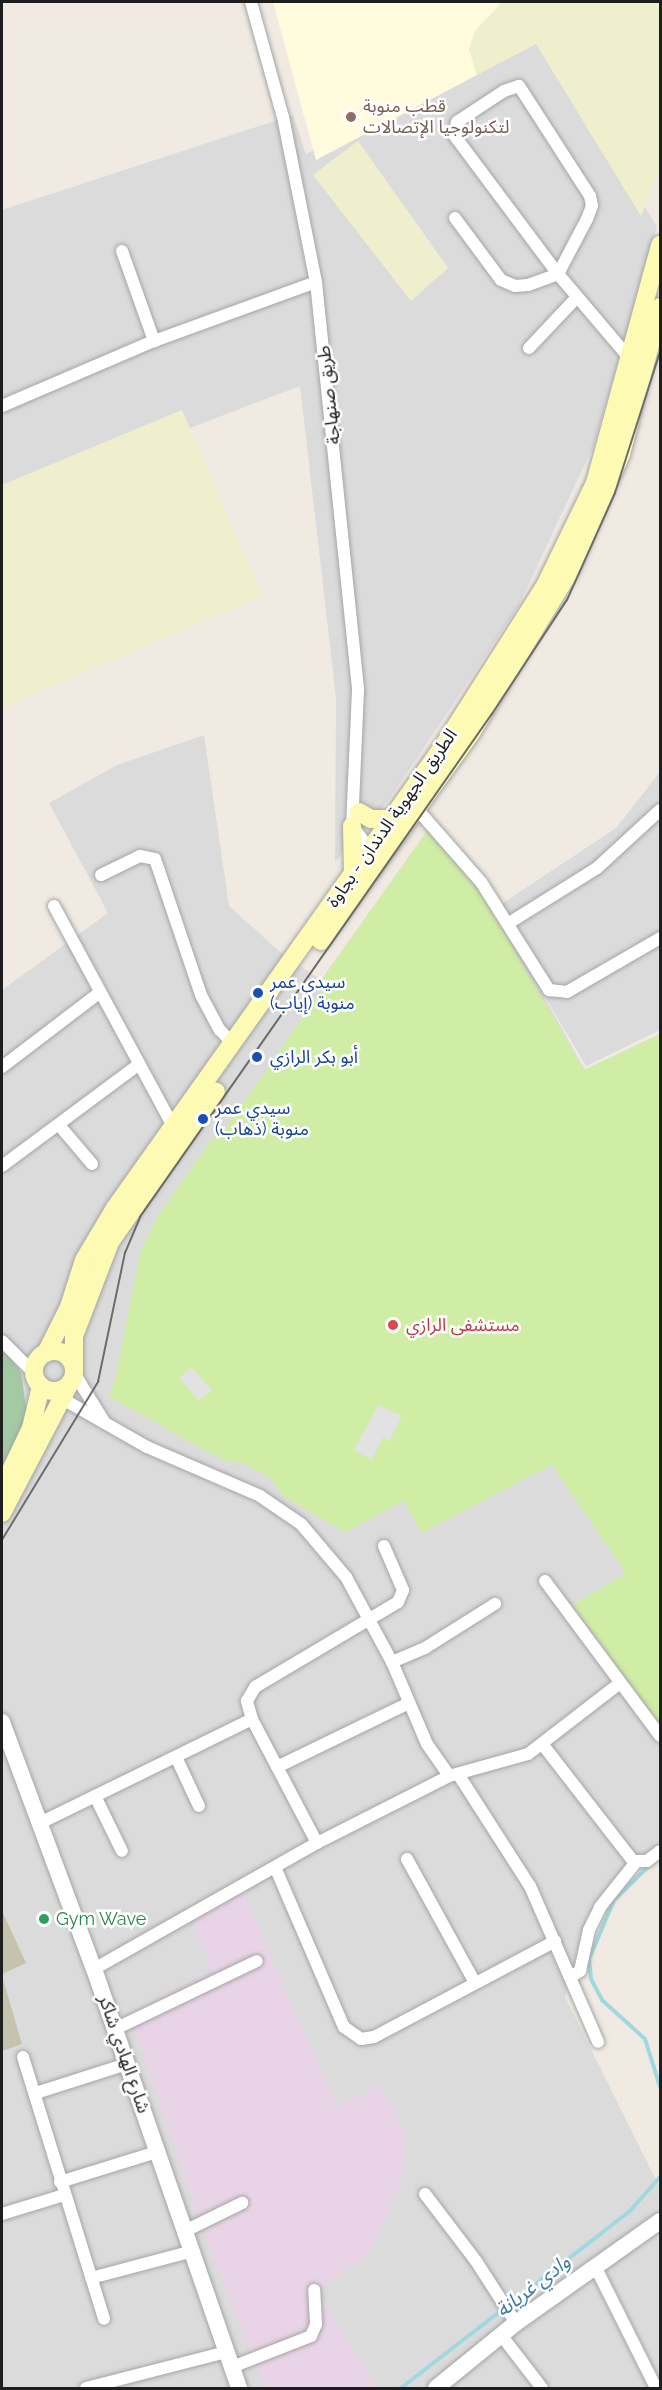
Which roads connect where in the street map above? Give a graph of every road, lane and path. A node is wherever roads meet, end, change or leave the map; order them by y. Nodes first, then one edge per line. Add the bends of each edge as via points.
1 (251, 2) edge
2 (455, 218) dead end
3 (660, 245) edge
4 (122, 250) dead end
5 (558, 274) junction
6 (316, 282) junction
7 (577, 297) junction
8 (660, 307) edge
9 (154, 341) junction
10 (529, 348) dead end
11 (630, 358) junction
12 (2, 406) edge
13 (417, 809) junction
14 (660, 810) edge
15 (354, 811) junction
16 (392, 819) junction
17 (378, 850) junction
18 (353, 873) junction
19 (101, 875) dead end
20 (54, 906) dead end
21 (509, 923) junction
22 (660, 938) edge
23 (99, 993) junction
24 (233, 1044) junction
25 (138, 1065) junction
26 (2, 1067) edge
27 (59, 1125) junction
28 (179, 1134) junction
29 (92, 1164) dead end
30 (2, 1166) edge
31 (2, 1341) edge
32 (51, 1377) junction
33 (108, 1427) junction
34 (2, 1489) edge
35 (2, 1513) edge
36 (384, 1546) dead end
37 (545, 1581) dead end
38 (495, 1604) dead end
39 (371, 1619) junction
40 (392, 1662) junction
41 (620, 1683) junction
42 (409, 1703) junction
43 (252, 1719) junction
44 (2, 1722) edge
45 (660, 1736) edge
46 (543, 1745) junction
47 (176, 1757) junction
48 (277, 1767) junction
49 (454, 1775) junction
50 (95, 1796) junction
51 (199, 1806) dead end
52 (40, 1823) junction
53 (317, 1843) junction
54 (122, 1851) dead end
55 (660, 1851) edge
56 (407, 1859) dead end
57 (636, 1862) junction
58 (275, 1867) junction
59 (555, 1941) junction
60 (257, 1961) dead end
61 (94, 1969) junction
62 (570, 1977) junction
63 (474, 1981) junction
64 (115, 2029) junction
65 (598, 2042) dead end
66 (23, 2057) dead end
67 (127, 2064) junction
68 (36, 2093) junction
69 (158, 2152) junction
70 (62, 2189) junction
71 (425, 2194) dead end
72 (242, 2203) dead end
73 (2, 2214) edge
74 (660, 2221) edge
75 (186, 2231) junction
76 (193, 2251) junction
77 (596, 2268) junction
78 (91, 2278) junction
79 (314, 2290) dead end
80 (104, 2319) dead end
81 (514, 2320) junction
82 (501, 2335) junction
83 (229, 2359) junction
84 (86, 2388) edge
85 (239, 2388) edge
86 (436, 2388) edge
87 (542, 2388) edge
88 (656, 2388) edge

1 - 6 street, طريق صنهاجة via 283,117
2 - 5 street via 507,284 528,285
3 - 11 main road, الطريق الجهوية الدندان - بجاوة
4 - 9 street
5 - 5 street via 587,219 592,201 522,88 515,85 457,122 454,135
5 - 7 street
6 - 9 street
6 - 15 street, طريق صنهاجة via 358,690
7 - 10 street
7 - 11 street
8 - 13 main road, الطريق الجهوية الدندان - بجاوة via 621,454 570,572 498,692
9 - 12 street
11 - 16 main road, الطريق الجهوية الدندان - بجاوة via 595,483 568,542 484,687
13 - 17 main road, الطريق الجهوية الدندان - بجاوة
13 - 21 street via 463,860
14 - 21 street via 597,868
15 - 16 main road via 371,819
15 - 17 street
15 - 18 main road
16 - 17 main road, الطريق الجهوية الدندان - بجاوة
17 - 18 main road, الطريق الجهوية الدندان - بجاوة
17 - 28 main road, الطريق الجهوية الدندان - بجاوة
18 - 24 main road, الطريق الجهوية الدندان - بجاوة
19 - 24 street via 140,856 155,859 201,995 219,1030
20 - 23 street
21 - 22 street via 544,985 561,993
23 - 25 street
23 - 26 street
24 - 28 main road, الطريق الجهوية الدندان - بجاوة
25 - 27 street
25 - 28 street
27 - 29 street
27 - 30 street
28 - 32 main road, الطريق الجهوية الدندان - بجاوة via 110,1242 74,1336
28 - 32 main road, الطريق الجهوية الدندان - بجاوة via 115,1208 84,1260
31 - 32 street via 20,1359 33,1361
32 - 33 street
32 - 33 street
32 - 34 main road, الطريق الجهوية الدندان - بجاوة
32 - 35 main road, الطريق الجهوية الدندان - بجاوة
33 - 39 street via 282,1509 330,1555
36 - 39 street via 403,1590 402,1597 393,1608
37 - 41 street
38 - 40 street via 425,1648
39 - 40 street
39 - 43 street via 255,1687 247,1701
40 - 42 street
41 - 45 street
41 - 46 street
42 - 48 street
42 - 49 street via 427,1744
43 - 47 street
43 - 48 street
44 - 52 street, شارع الهادي شاكر
46 - 49 street via 514,1759
46 - 57 street
47 - 50 street
47 - 51 street
48 - 53 street
49 - 53 street
49 - 59 street via 505,1843
50 - 52 street
50 - 54 street
52 - 61 street, شارع الهادي شاكر
53 - 58 street
55 - 57 street via 646,1861
56 - 63 street
57 - 62 street via 600,1907 589,1930 580,1971
58 - 61 street
58 - 63 street via 348,2033 361,2039 374,2037
59 - 62 street
59 - 63 street
60 - 64 street
61 - 64 street, شارع الهادي شاكر
62 - 65 street
64 - 67 street, شارع الهادي شاكر
66 - 68 street
67 - 68 street
67 - 69 street, شارع الهادي شاكر
68 - 70 street
69 - 70 street
69 - 75 street, شارع الهادي شاكر
70 - 73 street
70 - 78 street
71 - 81 street
72 - 75 street
74 - 77 street
75 - 76 street, شارع الهادي شاكر
76 - 78 street
76 - 83 street, شارع الهادي شاكر
77 - 81 street
77 - 88 street
78 - 80 street
79 - 83 street via 316,2324 311,2336
81 - 82 street
82 - 86 street
82 - 87 street
83 - 84 street
83 - 85 street, شارع الهادي شاكر

